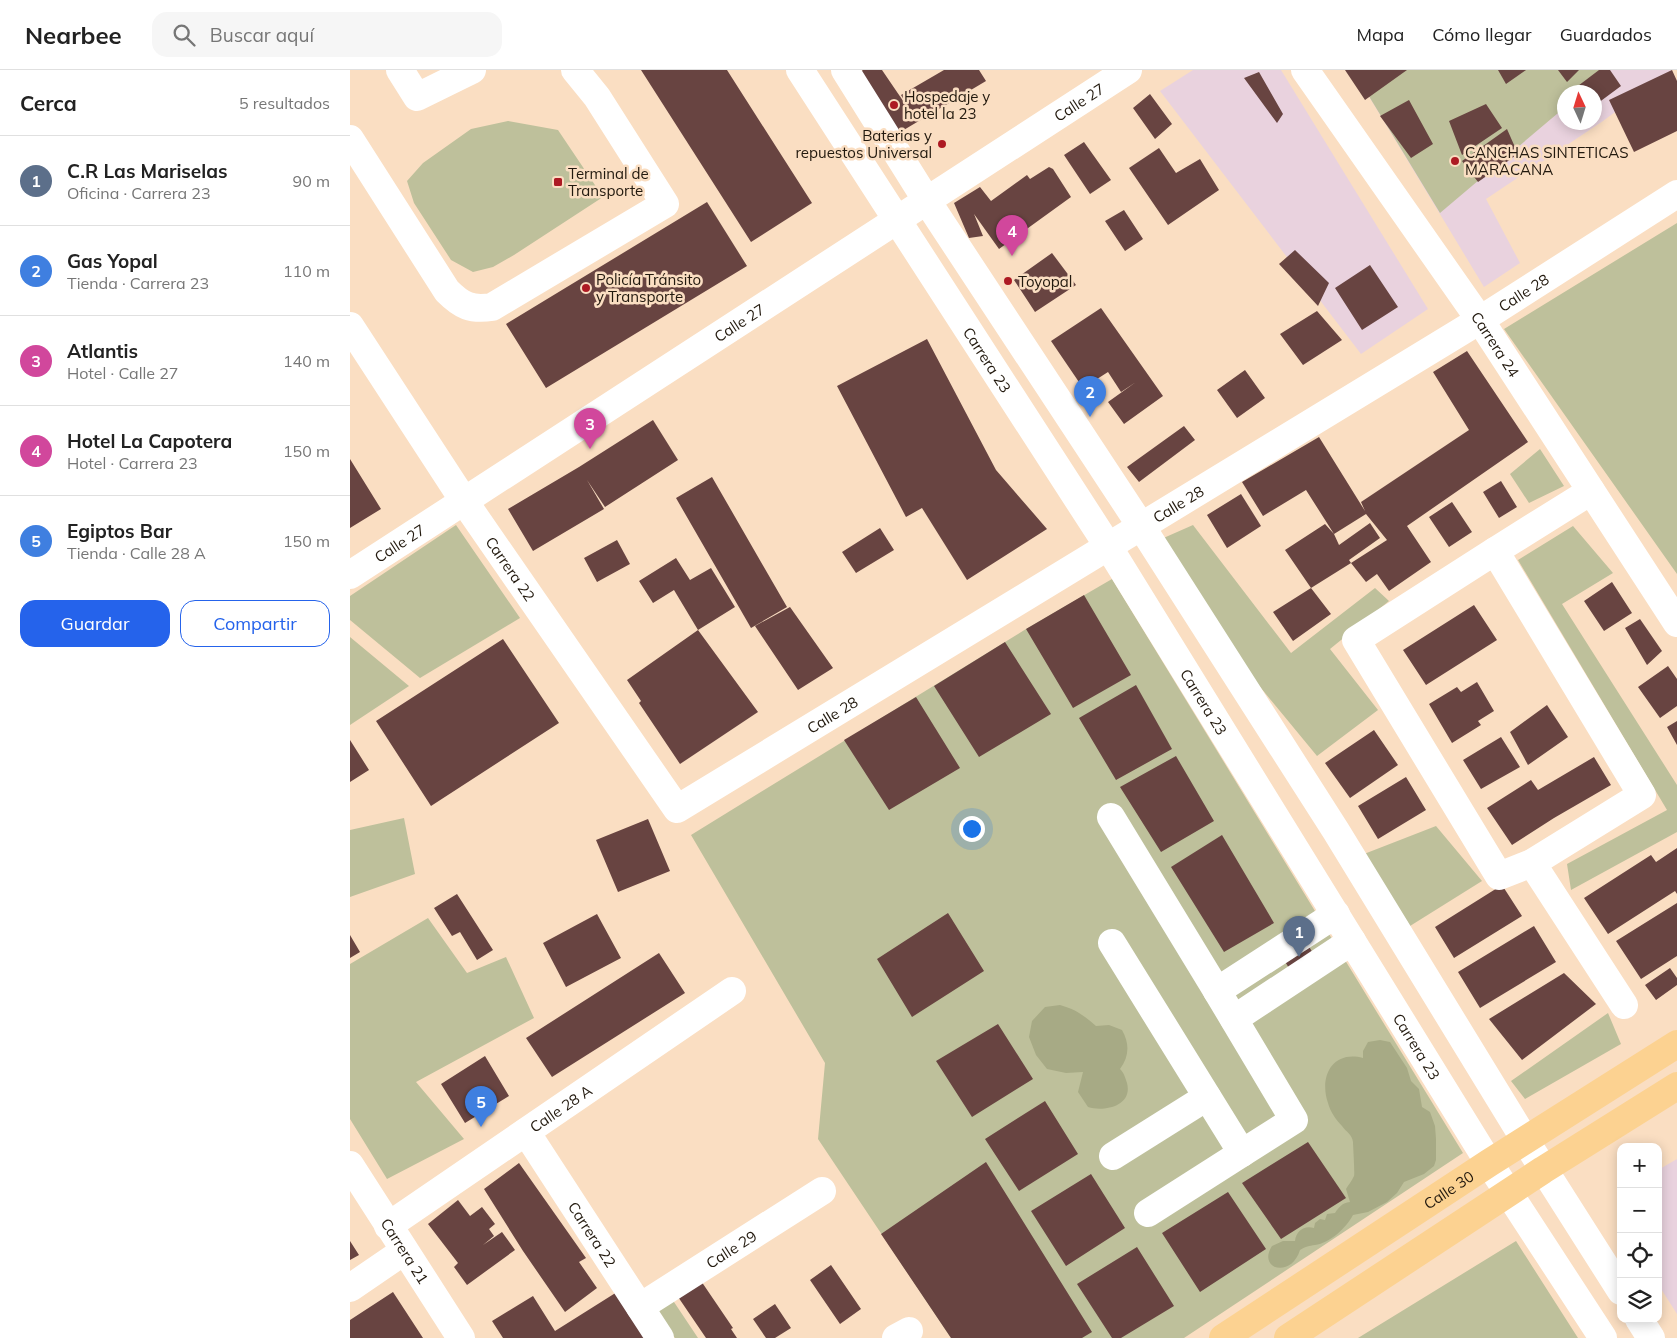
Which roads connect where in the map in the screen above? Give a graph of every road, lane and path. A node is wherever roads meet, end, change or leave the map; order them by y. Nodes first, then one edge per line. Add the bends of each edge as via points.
1 (400, 70) edge
2 (472, 70) edge
3 (575, 70) edge
4 (800, 70) edge
5 (845, 70) edge
6 (1128, 70) edge
7 (1304, 70) edge
8 (350, 139) edge
9 (1677, 194) edge
10 (926, 201) junction
11 (897, 220) junction
12 (1480, 320) junction
13 (350, 326) edge
14 (1591, 491) junction
15 (464, 501) junction
16 (1141, 526) junction
17 (1108, 546) junction
18 (1495, 552) junction
19 (350, 575) edge
20 (1677, 623) edge
21 (677, 810) joint
22 (1111, 816) dead end
23 (1532, 863) junction
24 (1336, 914) junction
25 (1352, 941) junction
26 (1112, 943) dead end
27 (732, 991) dead end
28 (1217, 991) junction
29 (1624, 1005) dead end
30 (1234, 1019) junction
31 (1677, 1044) edge
32 (1677, 1086) edge
33 (1207, 1097) junction
34 (526, 1132) junction
35 (1525, 1140) junction
36 (1242, 1153) junction
37 (1113, 1156) dead end
38 (1489, 1163) junction
39 (350, 1165) edge
40 (1543, 1170) junction
41 (822, 1191) dead end
42 (1508, 1192) junction
43 (1148, 1213) dead end
44 (388, 1226) junction
45 (404, 1251) junction
46 (1617, 1285) edge
47 (350, 1288) edge
48 (640, 1307) junction
49 (1642, 1323) edge
50 (461, 1338) edge
51 (660, 1338) edge
52 (1223, 1338) edge
53 (1288, 1338) edge
54 (1602, 1338) edge
55 (1651, 1338) edge

1 - 2 street via 417,97
3 - 8 street via 597,97 665,204 492,307 472,308 447,292
4 - 11 street, Carrera 23
5 - 10 street
6 - 10 street, Calle 27
7 - 12 street, Carrera 24
9 - 12 street, Calle 28
10 - 11 street, Calle 27
10 - 16 street
11 - 15 street, Calle 27
11 - 17 street, Carrera 23
12 - 14 street, Carrera 24
12 - 16 street, Calle 28
13 - 15 street, Carrera 22
14 - 18 street
14 - 20 street, Carrera 24
15 - 19 street, Calle 27
15 - 21 street, Carrera 22
16 - 17 street, Calle 28
16 - 35 street via 1336,831
17 - 21 street, Calle 28
17 - 24 street, Carrera 23
18 - 23 street via 1642,796
18 - 23 street via 1356,640 1499,876
22 - 28 street
23 - 29 street
24 - 25 street, Carrera 23
24 - 28 street
25 - 30 street
25 - 38 street, Carrera 23
26 - 33 street
27 - 34 street, Calle 28 A
28 - 30 street
30 - 36 street via 1294,1120
31 - 35 main road, Calle 30
32 - 40 main road
33 - 36 street
33 - 37 street
34 - 44 street, Calle 28 A
34 - 48 street, Carrera 22
35 - 38 main road, Calle 30
35 - 40 street
36 - 43 street
38 - 42 street, Carrera 23
38 - 52 main road, Calle 30
39 - 44 street, Carrera 21
40 - 42 main road
40 - 46 street
41 - 48 street, Calle 29
42 - 53 main road
42 - 54 street, Carrera 23
44 - 45 street, Carrera 21
45 - 47 street
45 - 50 street, Carrera 21
48 - 51 street, Carrera 22
49 - 55 street

